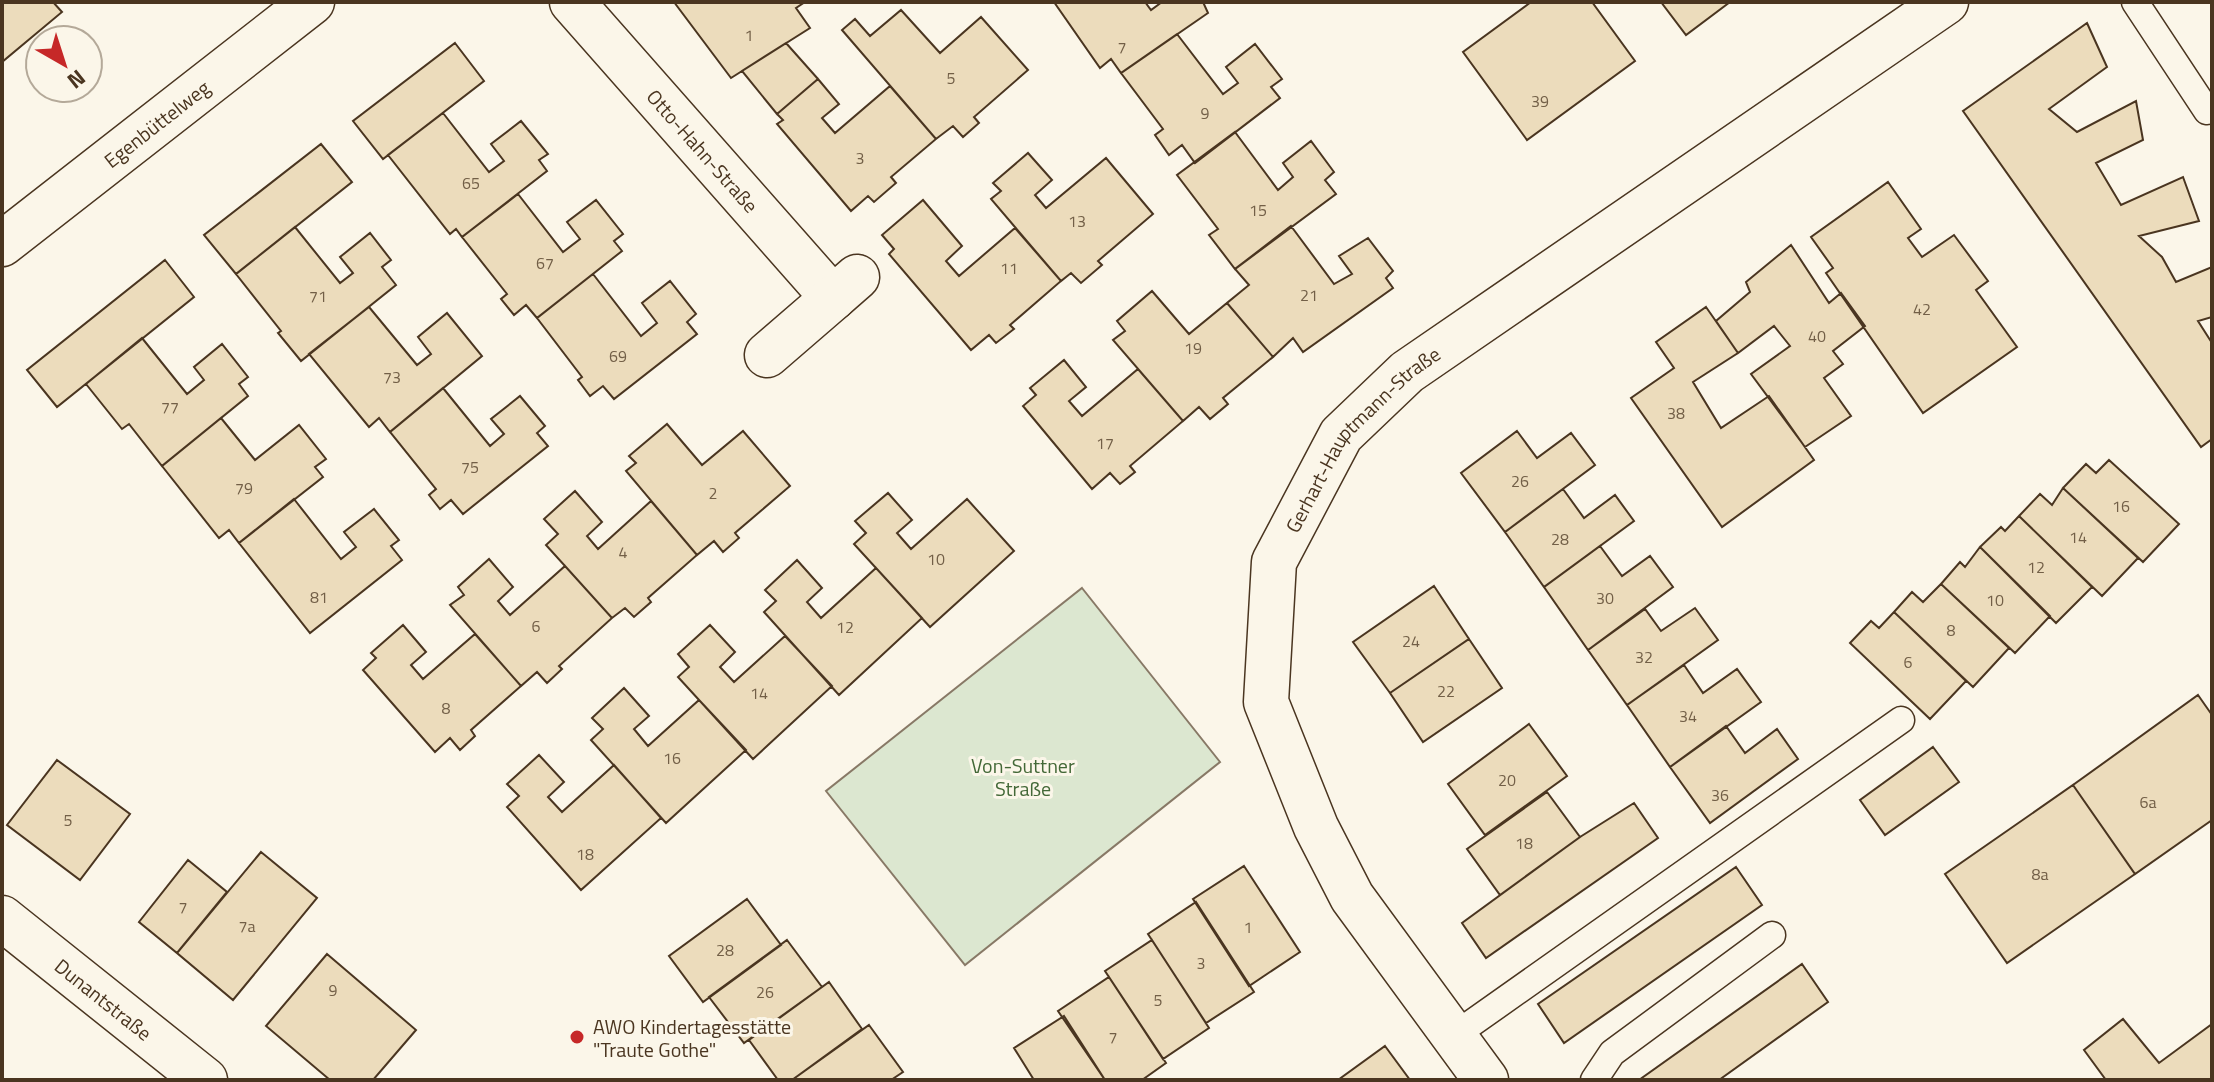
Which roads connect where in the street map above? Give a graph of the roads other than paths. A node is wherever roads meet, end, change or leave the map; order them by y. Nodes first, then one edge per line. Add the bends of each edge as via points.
1 (312, 2) edge
2 (572, 2) edge
3 (1946, 2) edge
4 (2135, 2) edge
5 (2207, 111) dead end
6 (2, 244) edge
7 (767, 355) dead end
8 (1901, 720) dead end
9 (2, 918) edge
10 (1772, 935) dead end
11 (1455, 1035) junction
12 (205, 1080) edge
13 (1486, 1080) edge
14 (1594, 1080) edge

1 - 6 street, Egenbüttelweg
2 - 7 street, Otto-Hahn-Straße via 845,288
3 - 11 street, Gerhart-Hauptmann-Straße via 1407,372 1341,435 1274,562 1266,702 1316,827 1352,897
4 - 5 lane
8 - 11 lane
9 - 12 street, Dunantstraße
10 - 14 lane via 1612,1053
11 - 13 street, Gerhart-Hauptmann-Straße

